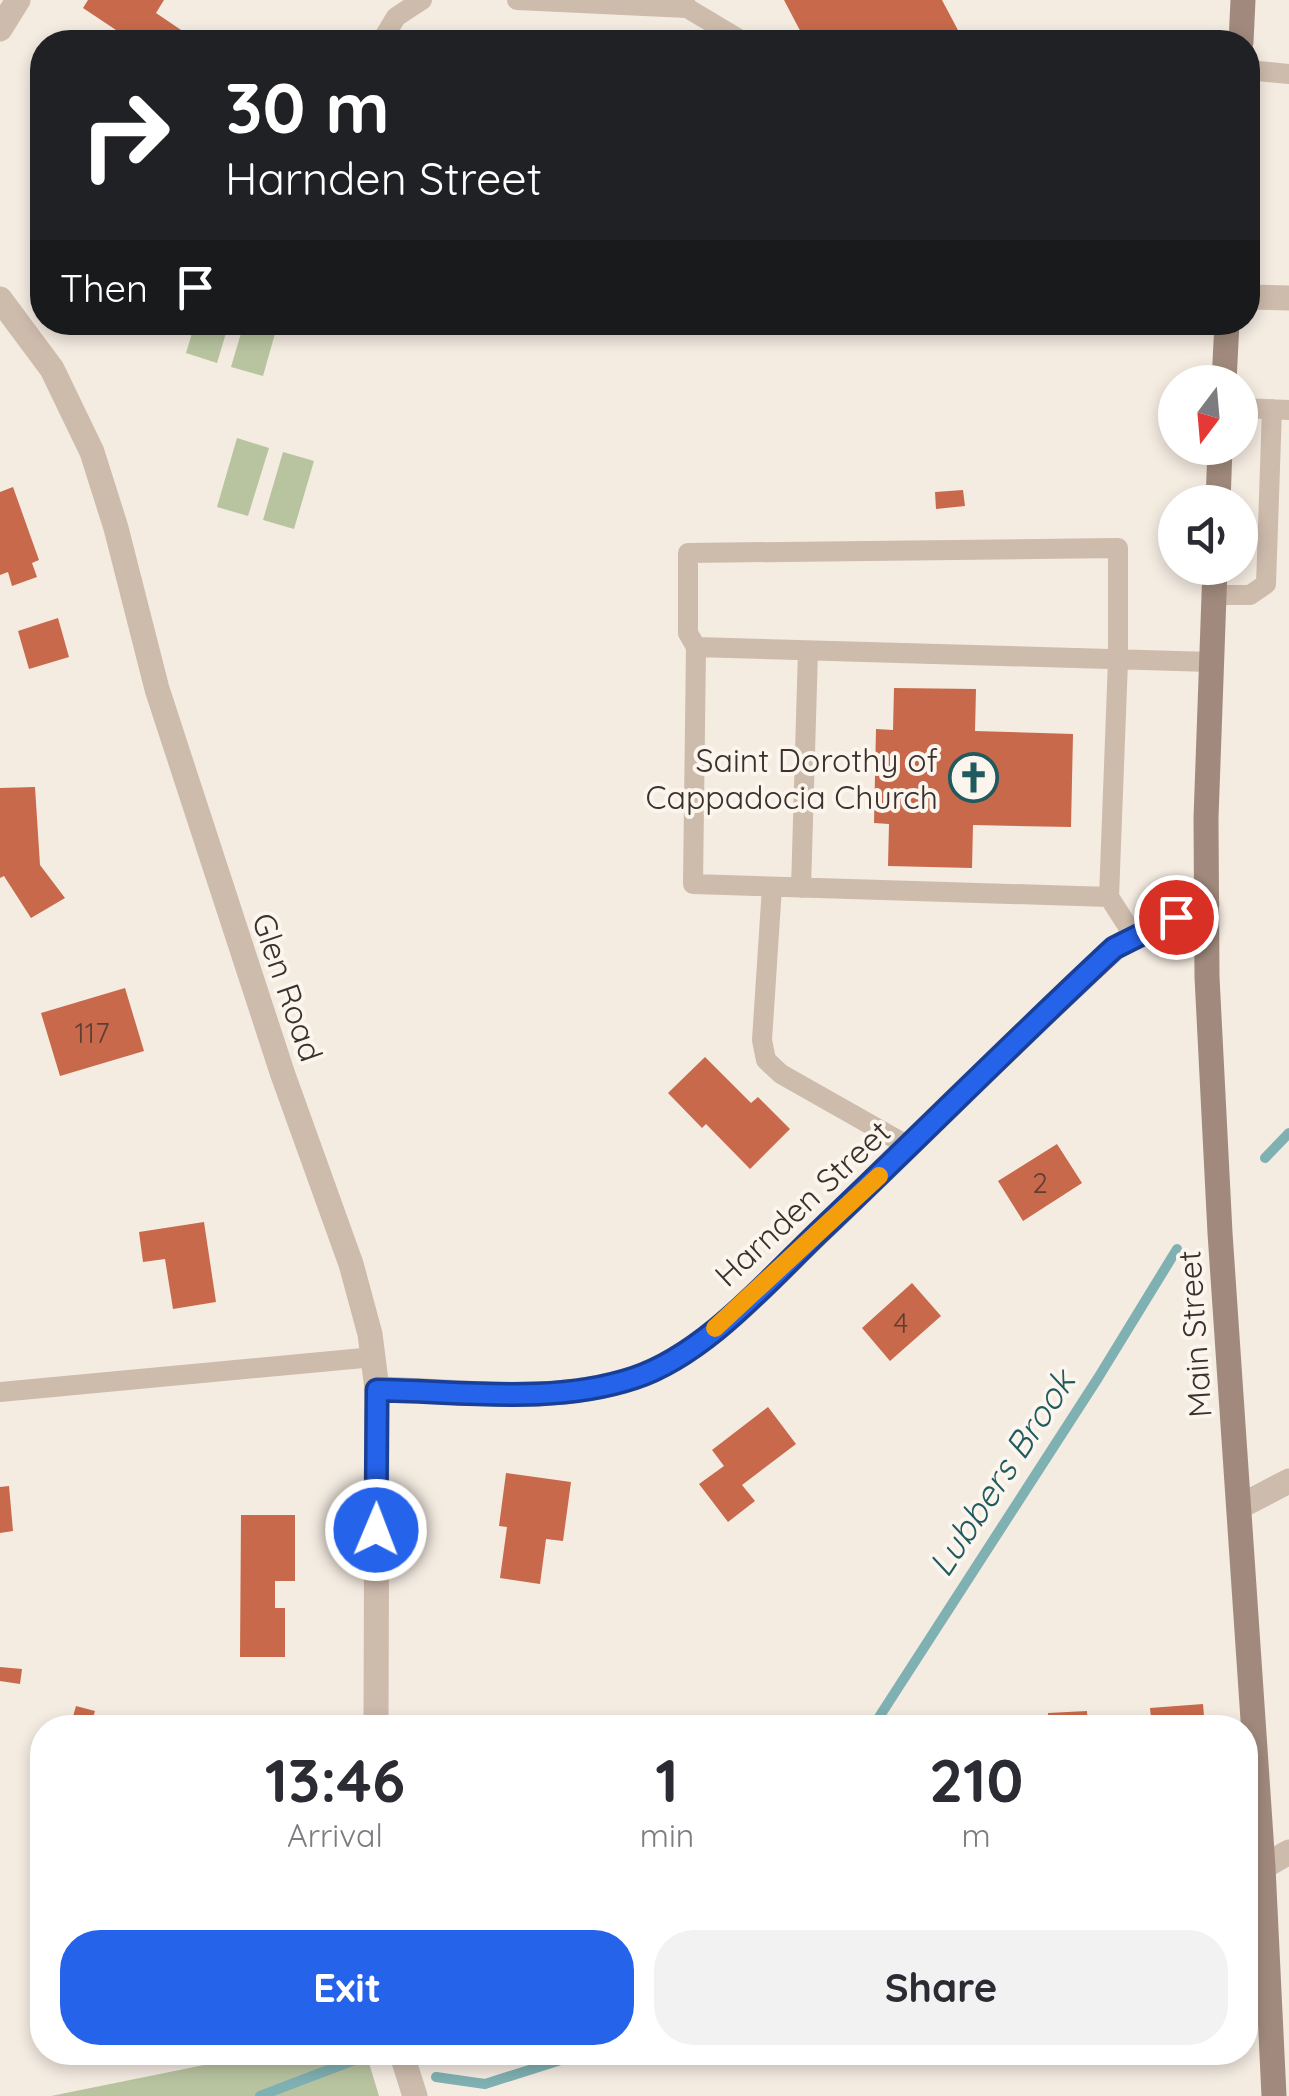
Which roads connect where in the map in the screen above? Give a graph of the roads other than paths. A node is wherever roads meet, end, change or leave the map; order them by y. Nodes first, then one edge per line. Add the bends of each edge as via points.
1 (18, 0) edge
2 (422, 0) edge
3 (517, 0) edge
4 (1243, 0) edge
5 (686, 4) edge
6 (0, 29) edge
7 (388, 30) edge
8 (721, 30) edge
9 (1242, 30) edge
10 (1260, 71) edge
11 (1289, 74) edge
12 (1260, 297) edge
13 (1289, 298) edge
14 (0, 299) edge
15 (1226, 335) edge
16 (1225, 365) edge
17 (1280, 409) edge
18 (1214, 585) edge
19 (1214, 596) junction
20 (696, 648) junction
21 (808, 651) junction
22 (1118, 660) junction
23 (1212, 662) junction
24 (772, 887) junction
25 (801, 888) junction
26 (1109, 896) junction
27 (1207, 904) junction
28 (1134, 936) junction
29 (910, 1147) junction
30 (374, 1357) junction
31 (377, 1390) junction
32 (0, 1392) edge
33 (1289, 1481) edge
34 (1240, 1508) junction
35 (376, 1715) edge
36 (1253, 1715) edge
37 (1258, 1789) edge
38 (1289, 1852) edge
39 (1263, 1867) junction
40 (1280, 2006) edge
41 (406, 2065) edge
42 (415, 2096) edge
43 (1274, 2096) edge

1 - 6 street
2 - 7 lane
3 - 5 lane
4 - 9 main road
5 - 8 lane
10 - 11 lane
12 - 13 street
14 - 30 street, Glen Road via 52,369 92,452 157,689 351,1264
15 - 16 main road
17 - 19 lane via 1266,584 1250,595
18 - 19 main road, Main Street
19 - 23 main road, Main Street
20 - 21 lane
20 - 22 lane via 688,632 688,553 1118,548
20 - 24 lane via 693,884
21 - 22 lane
21 - 25 lane
22 - 23 lane
22 - 26 lane
23 - 27 main road, Main Street
24 - 25 lane
24 - 29 lane via 766,1060
25 - 26 lane
26 - 28 lane
27 - 28 street, Harnden Street
27 - 34 main road, Main Street
28 - 29 street, Harnden Street via 1058,1000
29 - 31 street, Harnden Street via 696,1345 666,1365 634,1378 551,1393
30 - 31 street, Glen Road
30 - 32 lane
31 - 35 street, Glen Road
33 - 34 street
34 - 36 main road, Main Street
37 - 39 main road, Main Street
38 - 39 street
39 - 40 main road, Main Street
40 - 43 main road, Main Street
41 - 42 street

